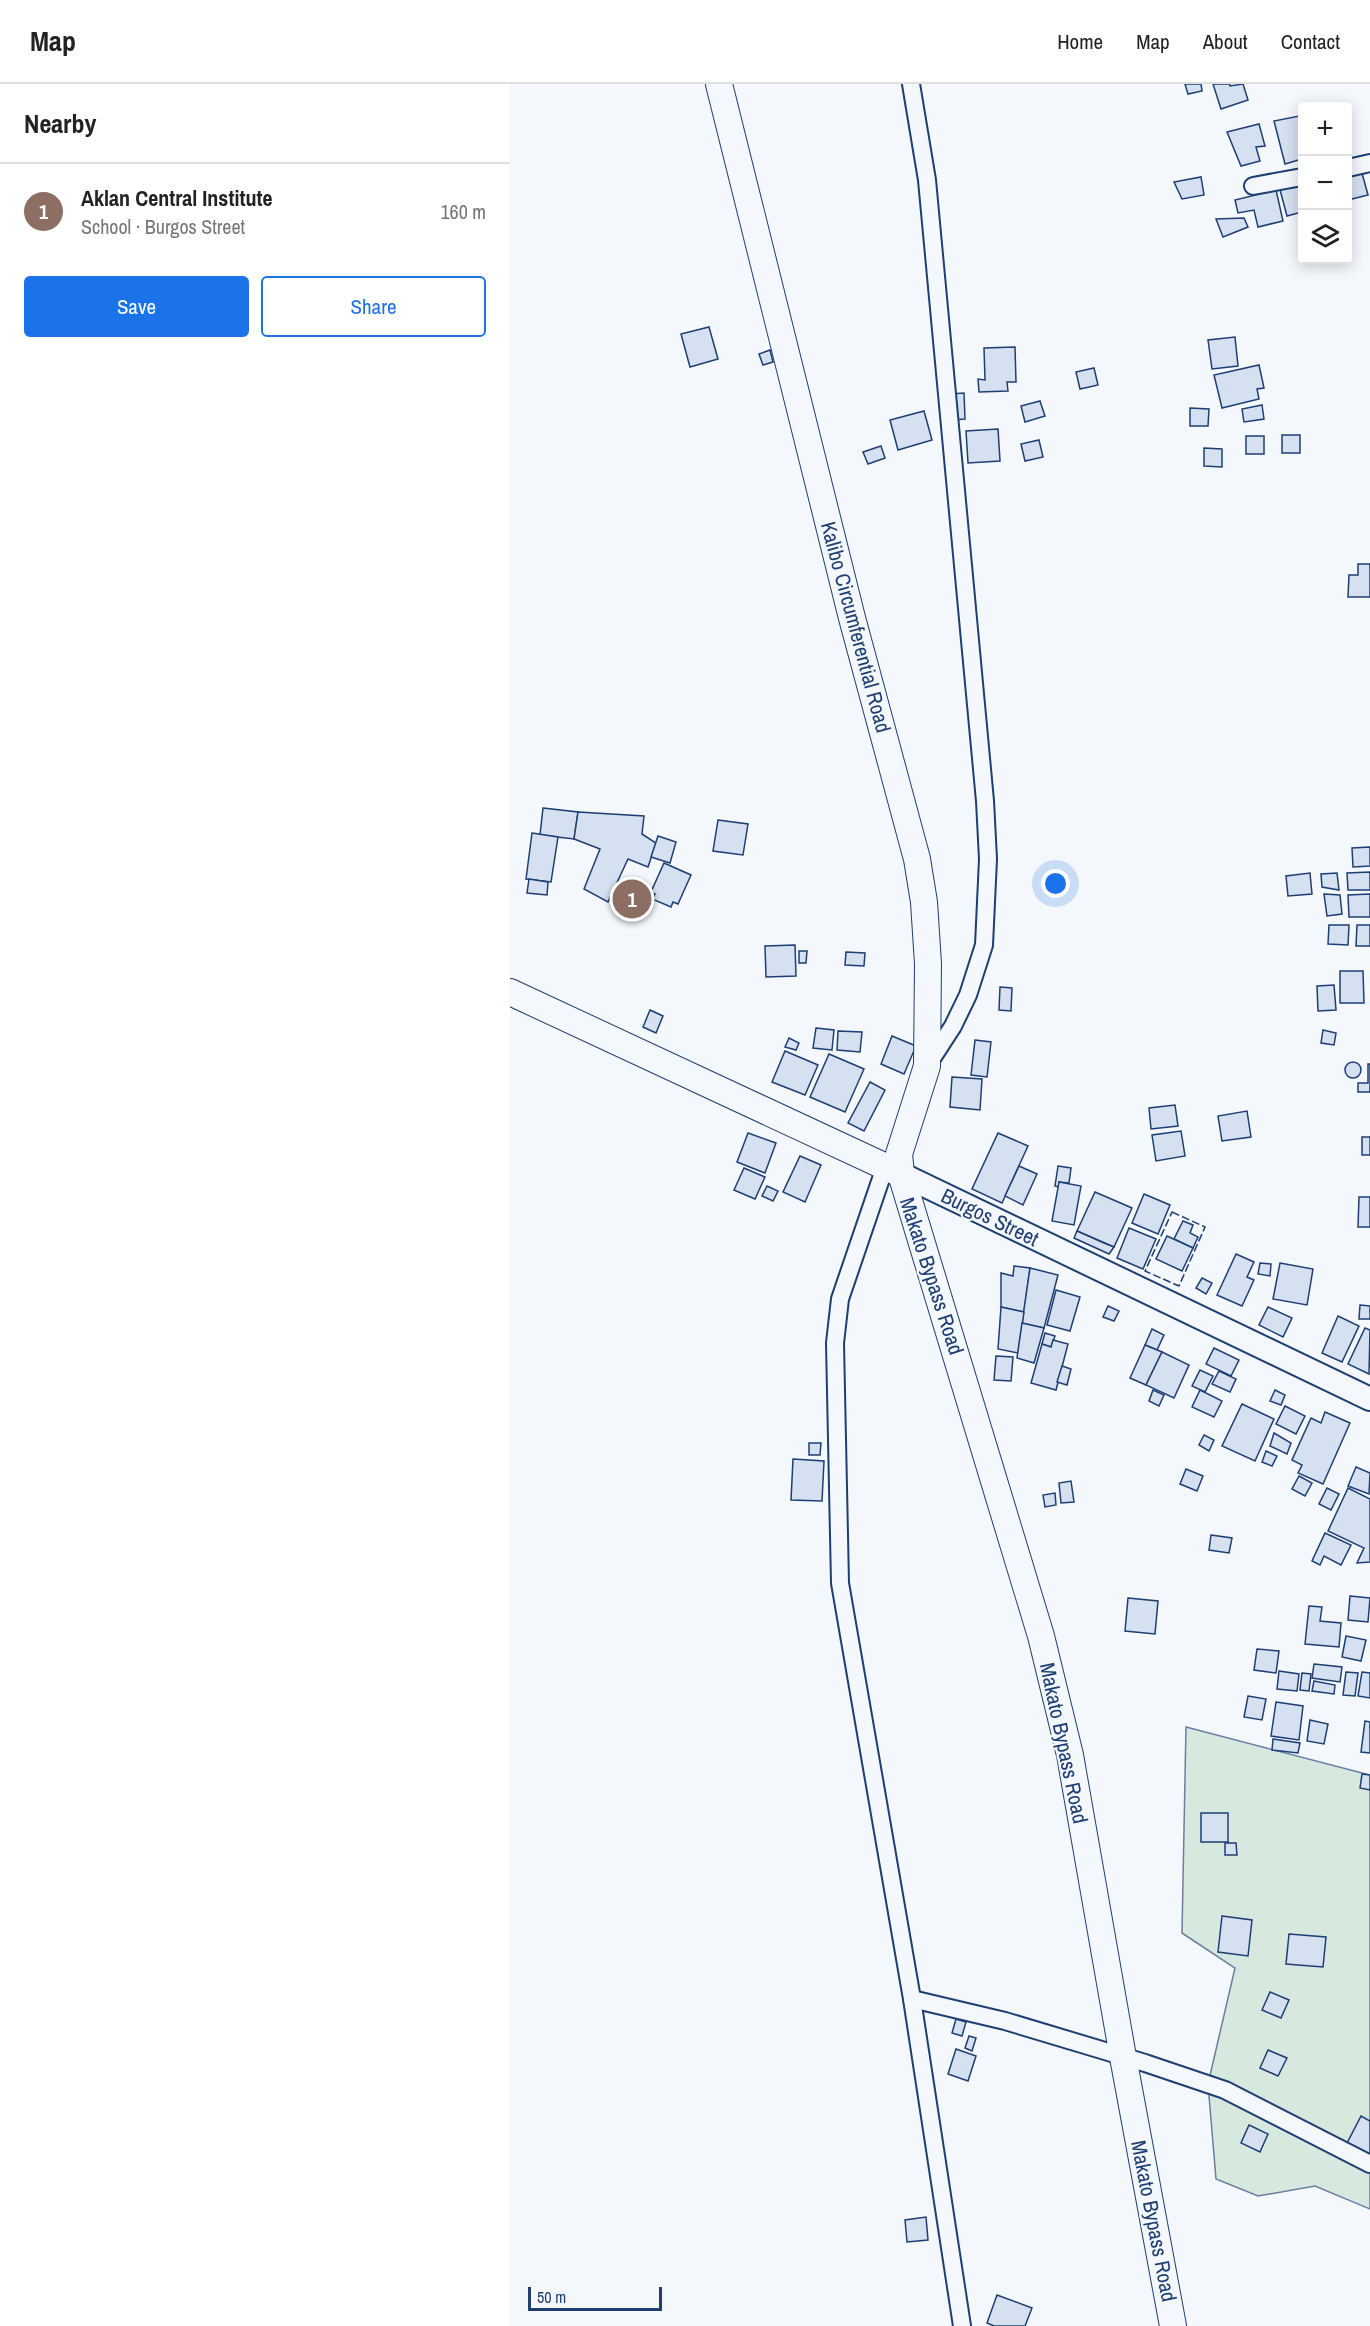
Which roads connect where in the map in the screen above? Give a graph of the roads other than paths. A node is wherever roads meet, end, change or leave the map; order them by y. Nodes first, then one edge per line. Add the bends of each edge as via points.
1 (719, 84) edge
2 (910, 84) edge
3 (1370, 163) edge
4 (1352, 167) edge
5 (1298, 178) edge
6 (1253, 186) dead end
7 (510, 992) edge
8 (927, 1066) junction
9 (893, 1171) junction
10 (1370, 1399) edge
11 (912, 1998) junction
12 (1123, 2057) junction
13 (1370, 2164) edge
14 (962, 2326) edge
15 (1173, 2326) edge

1 - 8 main road, Kalibo Circumferential Road via 852,618 917,860 927,932
2 - 8 street via 928,192 988,859 984,945 968,995
3 - 4 street
5 - 6 street
7 - 9 main road, Burgos Street
8 - 9 main road, Kalibo Circumferential Road
9 - 10 main road, Burgos Street
9 - 11 street via 840,1299 835,1343 840,1583
9 - 12 main road, Makato Bypass Road via 1041,1636 1070,1755
11 - 12 street
11 - 14 street
12 - 13 street via 1225,2090
12 - 15 main road, Makato Bypass Road

